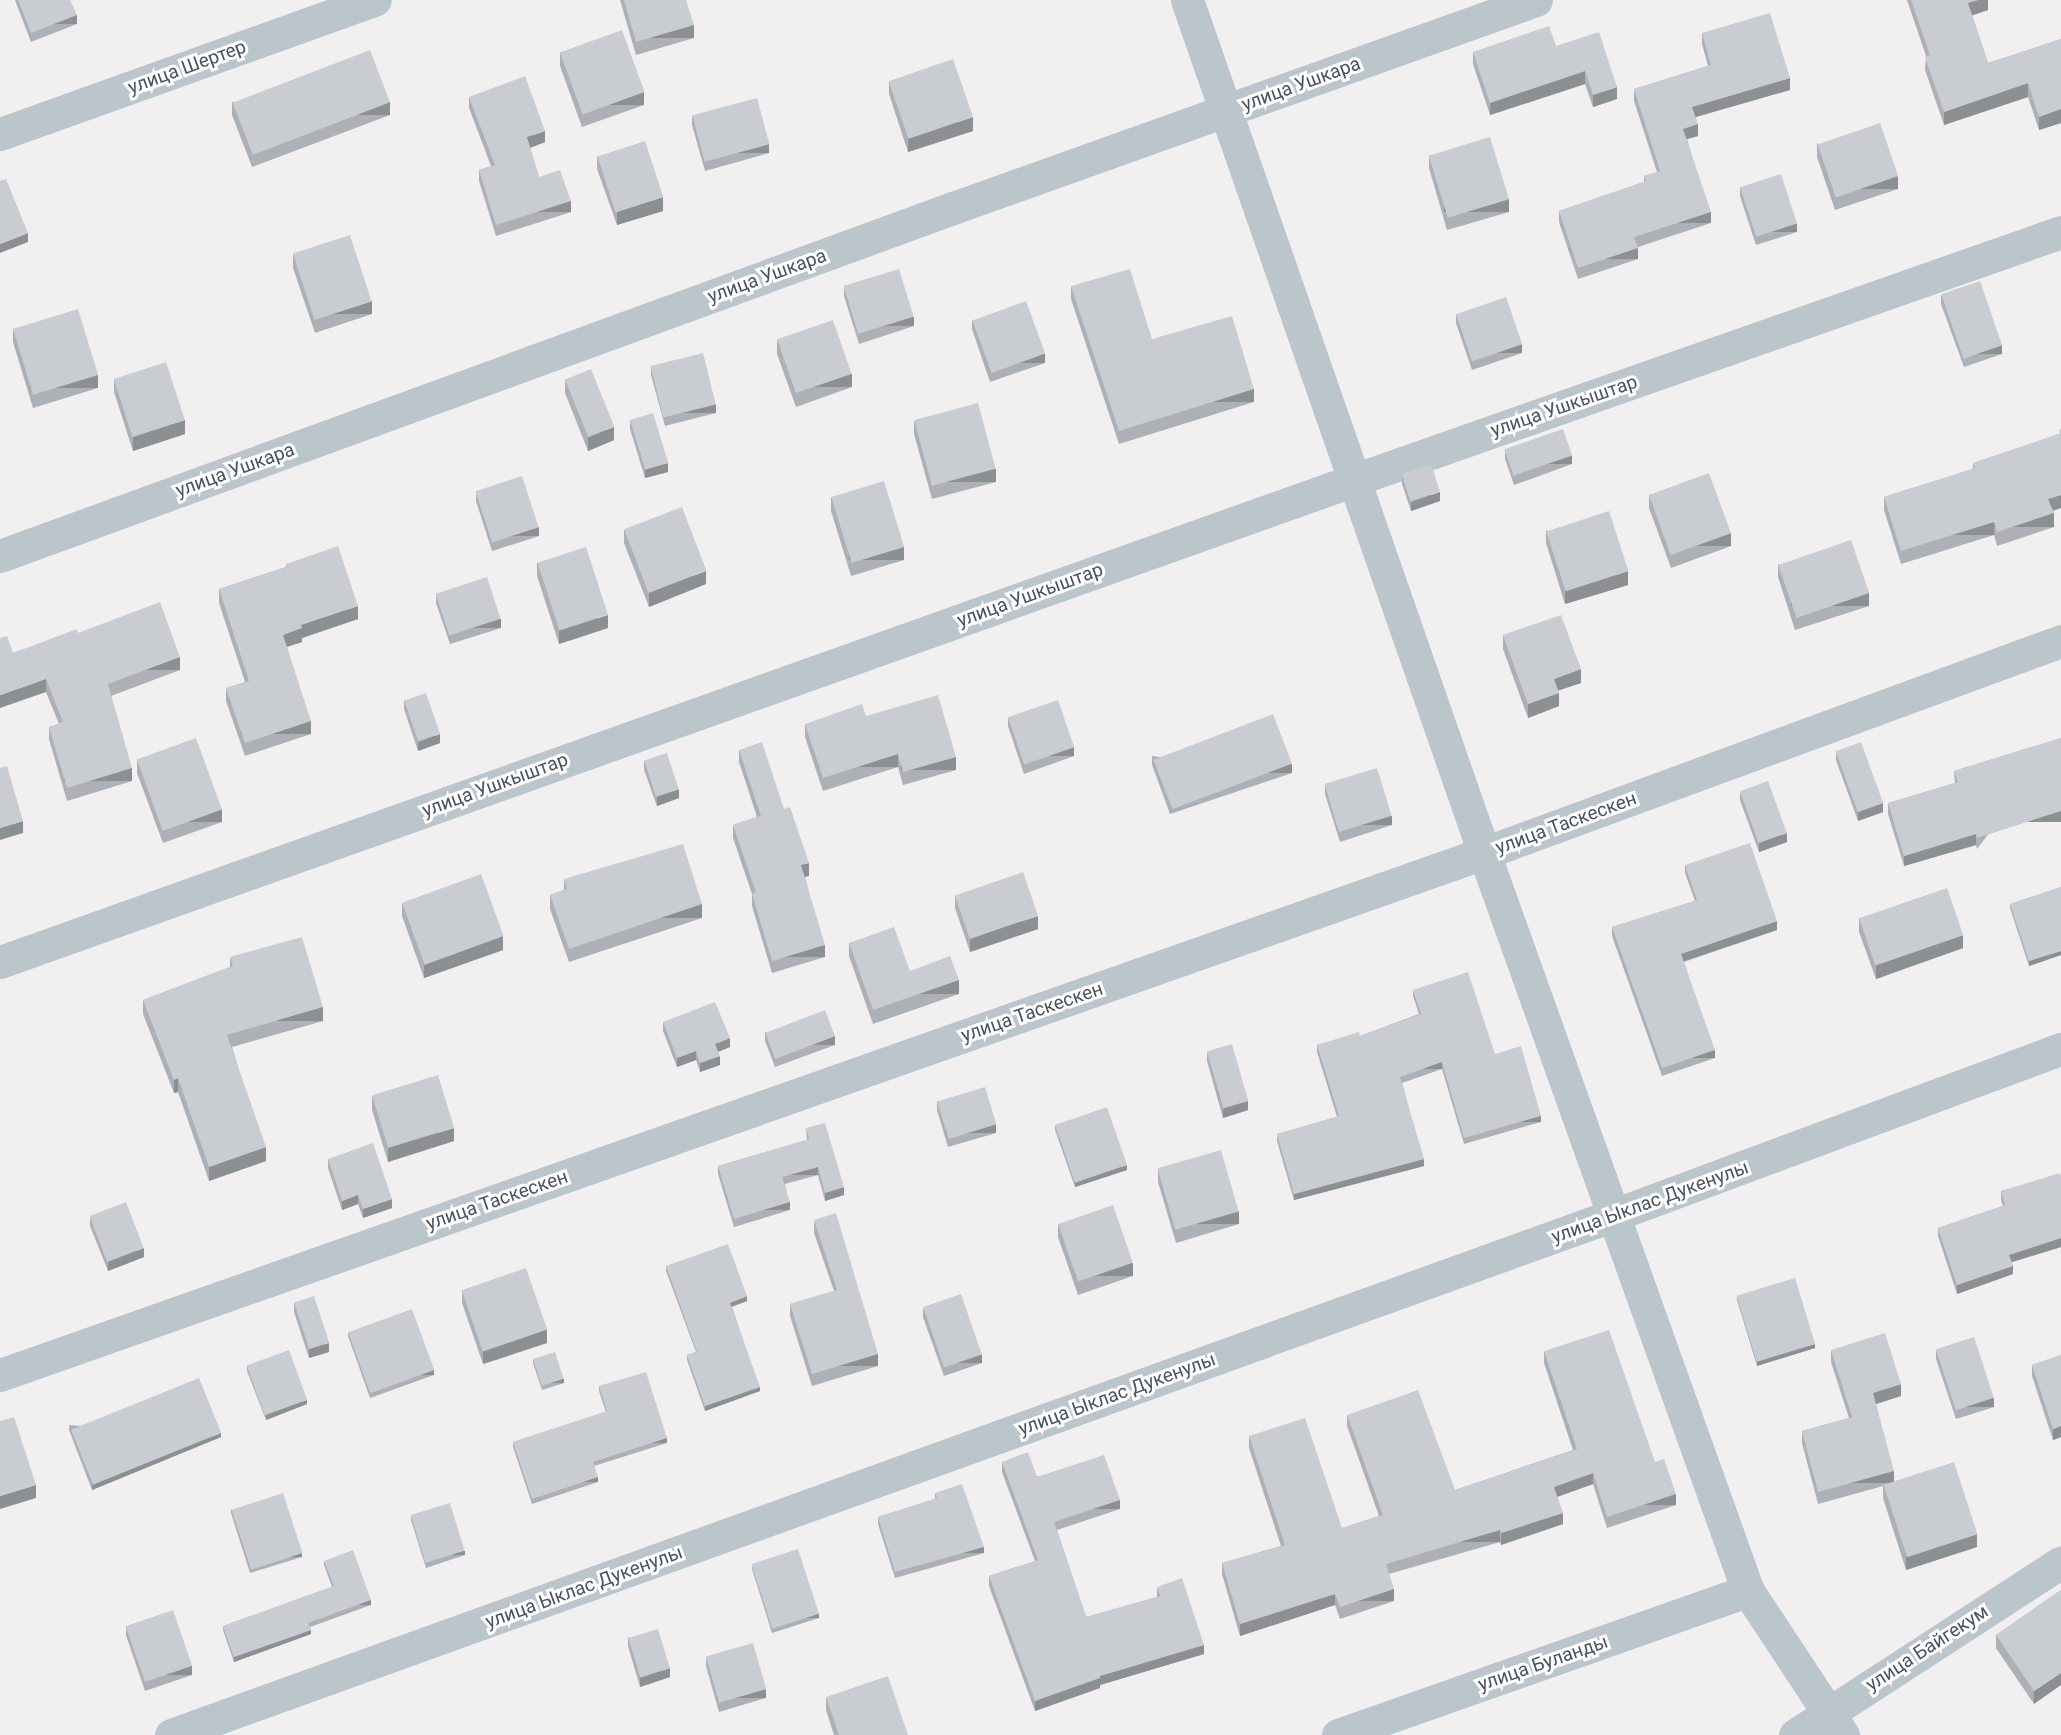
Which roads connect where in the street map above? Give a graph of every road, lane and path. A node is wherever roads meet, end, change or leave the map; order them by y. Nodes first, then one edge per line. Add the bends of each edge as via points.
1 (375, 0) edge
2 (1187, 0) edge
3 (1536, 0) edge
4 (1225, 111) junction
5 (0, 134) edge
6 (2061, 232) edge
7 (1354, 480) junction
8 (0, 556) edge
9 (2061, 642) edge
10 (1484, 853) junction
11 (0, 962) edge
12 (2061, 1049) edge
13 (1614, 1215) junction
14 (0, 1375) edge
15 (2061, 1562) edge
16 (1748, 1591) junction
17 (1835, 1724) edge
18 (171, 1735) edge
19 (1338, 1735) edge
20 (1795, 1735) edge

1 - 5 street, улица Шертер
2 - 4 street
3 - 4 street, улица Ушкара
4 - 7 street
4 - 8 street, улица Ушкара
6 - 7 street, улица Ушкыштар
7 - 10 street
7 - 11 street, улица Ушкыштар
9 - 10 street, улица Таскескен
10 - 13 street
10 - 14 street, улица Таскескен
12 - 13 street, улица Ыклас Дукенулы
13 - 16 street
13 - 18 street, улица Ыклас Дукенулы
15 - 17 street, улица Байгекум
16 - 17 street
16 - 19 street, улица Буланды
17 - 20 street, улица Байгекум

